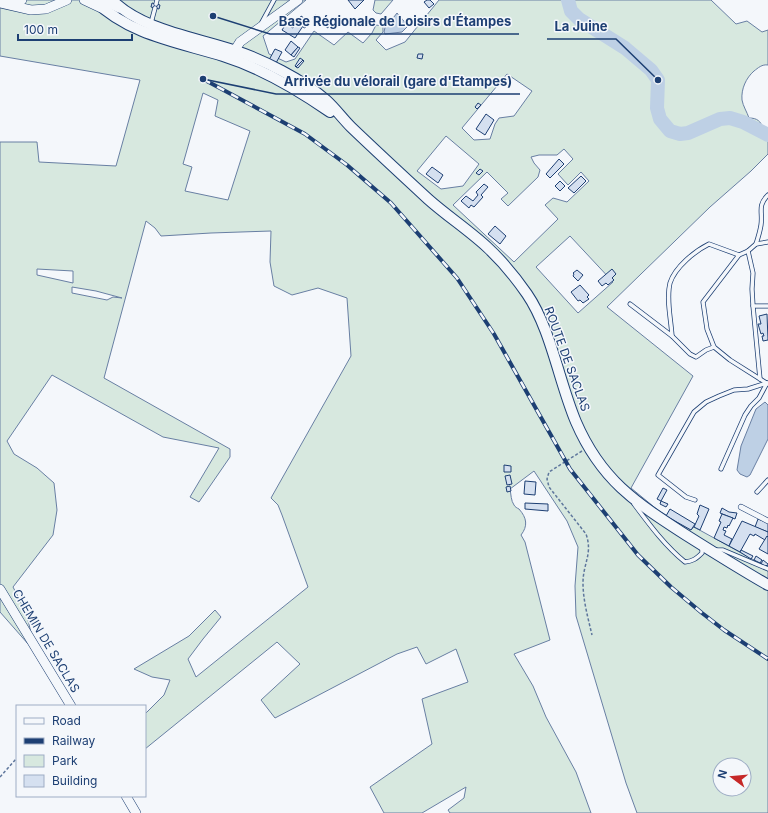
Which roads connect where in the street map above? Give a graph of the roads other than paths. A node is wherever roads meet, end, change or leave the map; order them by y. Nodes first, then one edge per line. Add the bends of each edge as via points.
1 (22, 0) edge
2 (67, 0) edge
3 (84, 0) edge
4 (94, 0) edge
5 (112, 0) edge
6 (274, 0) edge
7 (298, 0) edge
8 (1, 3) edge
9 (103, 4) edge
10 (156, 4) edge
11 (120, 8) junction
12 (150, 24) junction
13 (259, 28) junction
14 (235, 50) junction
15 (224, 56) junction
16 (350, 126) junction
17 (768, 195) edge
18 (768, 242) edge
19 (756, 244) junction
20 (748, 251) junction
21 (739, 255) junction
22 (630, 304) dead end
23 (752, 306) junction
24 (768, 306) edge
25 (672, 336) junction
26 (714, 347) junction
27 (760, 379) junction
28 (768, 384) edge
29 (721, 469) dead end
30 (768, 480) edge
31 (757, 492) dead end
32 (628, 495) junction
33 (695, 500) dead end
34 (741, 507) dead end
35 (768, 521) edge
36 (704, 549) junction
37 (768, 569) edge
38 (768, 585) edge
39 (0, 589) edge
40 (70, 705) edge
41 (127, 797) edge
42 (136, 813) edge

1 - 8 street
2 - 8 street via 46,9 31,10
3 - 9 street
4 - 9 main road, ROUTE DE SACLAS
5 - 11 main road, ROUTE DE SACLAS
6 - 13 lane
7 - 13 street
9 - 11 street
9 - 15 main road, ROUTE DE SACLAS via 126,23 144,32
10 - 12 lane
11 - 12 main road, ROUTE DE SACLAS
12 - 14 main road, ROUTE DE SACLAS
13 - 14 street via 240,42
14 - 15 street
14 - 16 main road, ROUTE DE SACLAS via 262,61 308,87 325,100
15 - 16 main road, ROUTE DE SACLAS via 285,83
16 - 32 main road, ROUTE DE SACLAS via 431,201 488,248 517,280 544,329 576,421 589,447 598,462
17 - 19 lane via 763,200 760,210 761,224
18 - 19 lane
19 - 20 lane
20 - 21 lane
20 - 23 lane via 753,273
21 - 25 lane via 709,244 688,258 670,284
21 - 26 lane via 703,302 707,329
22 - 25 lane
23 - 24 lane
23 - 27 lane
25 - 26 lane via 696,357
26 - 27 lane
27 - 28 lane
28 - 29 lane via 745,415
28 - 33 lane via 734,390 706,402 694,412 684,427 658,475 686,497
30 - 31 lane
32 - 36 main road, ROUTE DE SACLAS
32 - 36 lane via 653,529 682,560 691,562 697,559
34 - 35 street
36 - 37 lane via 723,550
36 - 38 main road, ROUTE DE SACLAS
39 - 40 street, CHEMIN DE SACLAS
41 - 42 street

